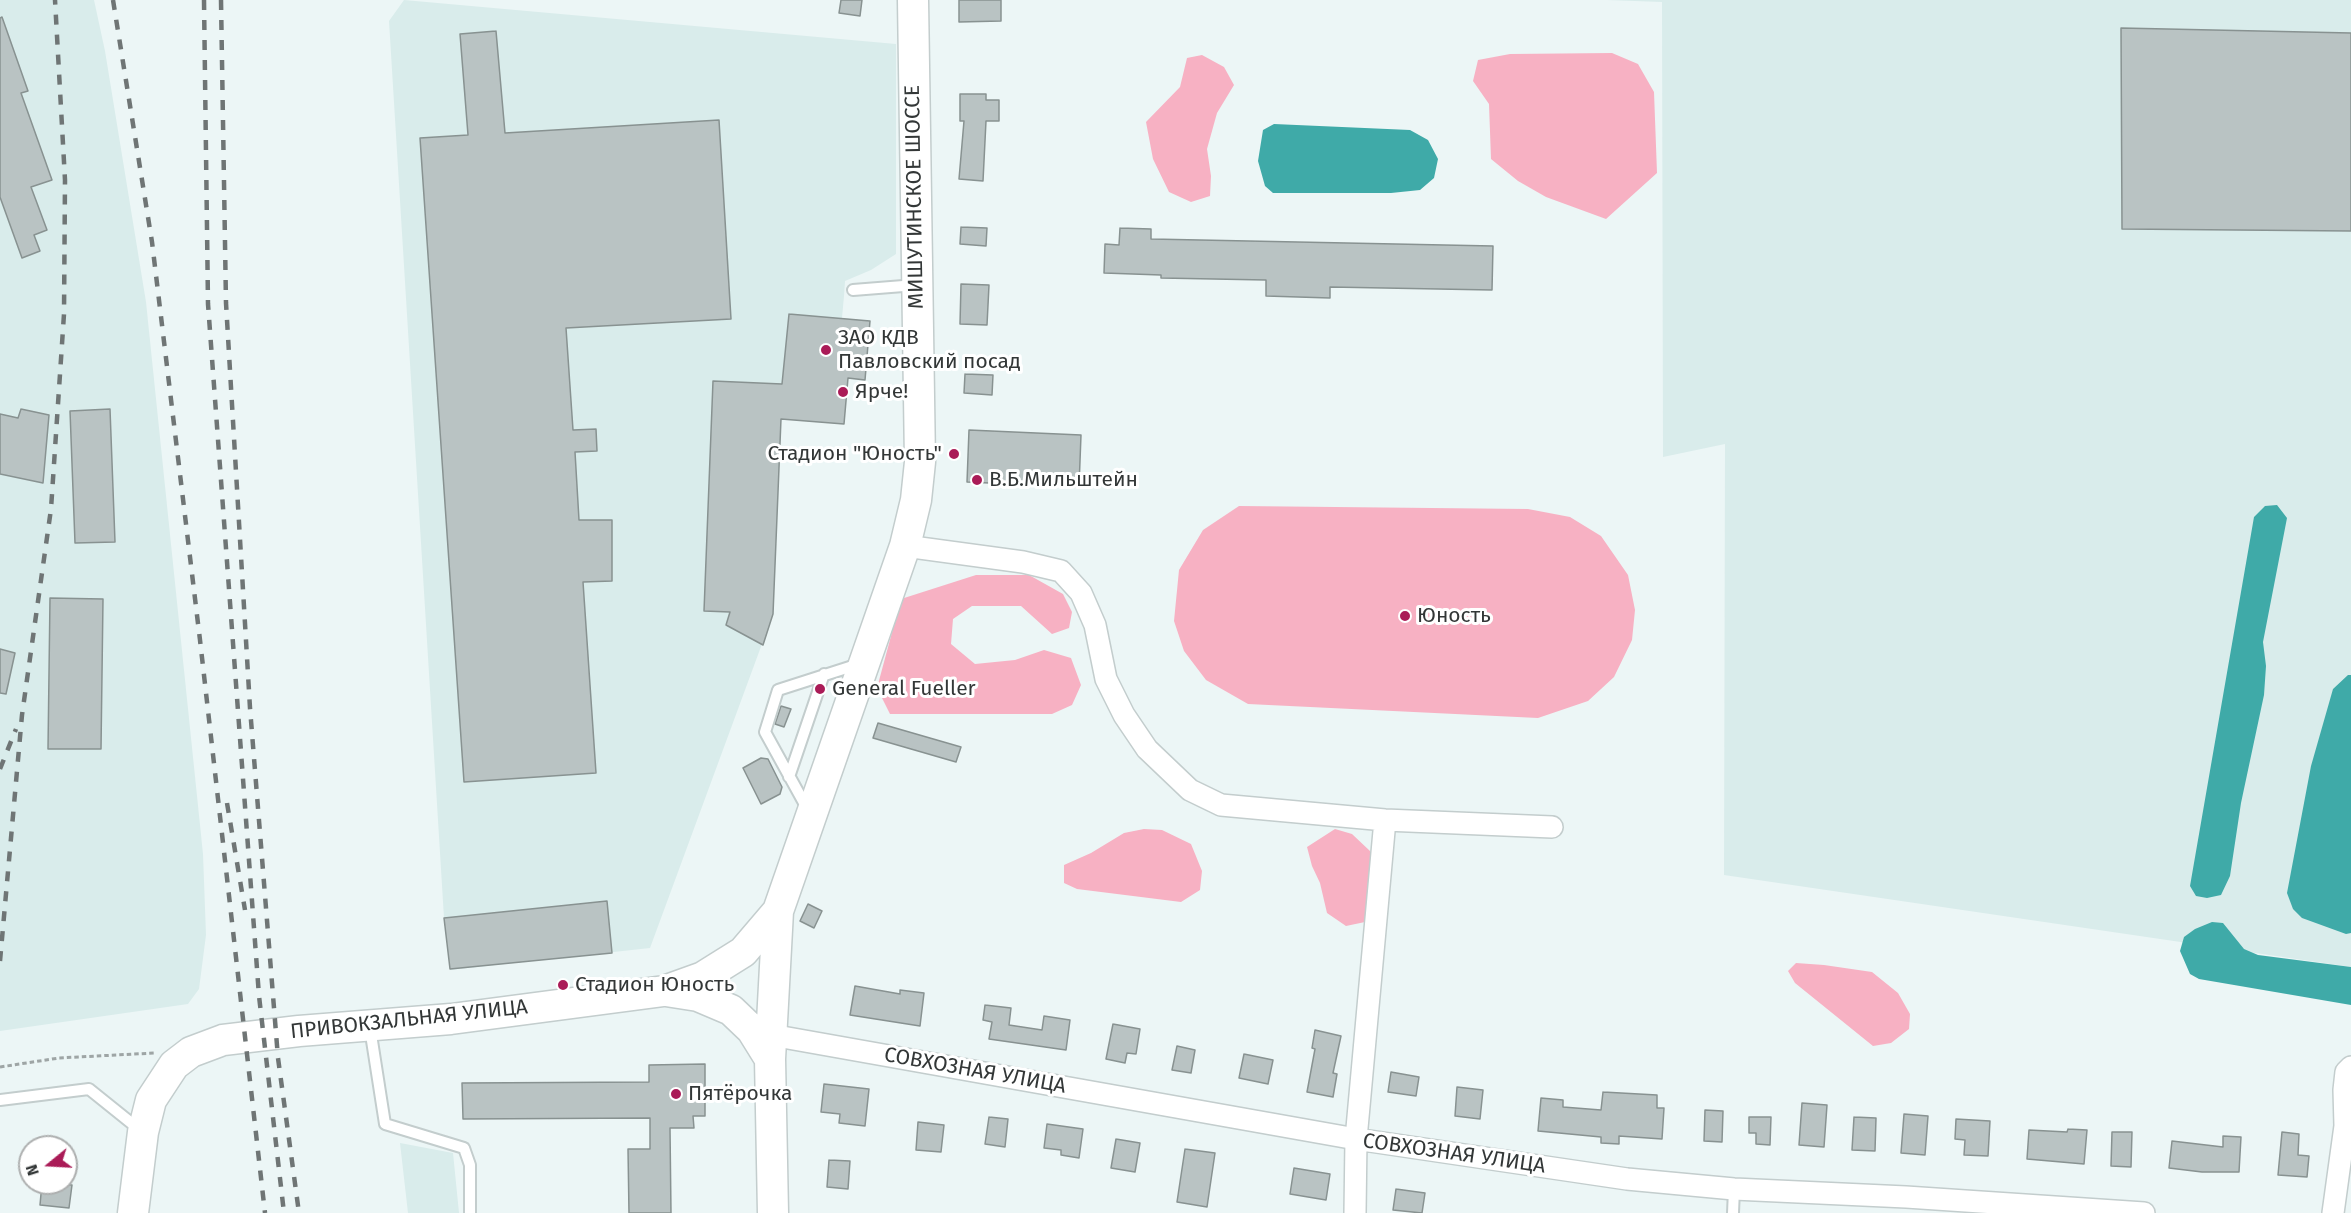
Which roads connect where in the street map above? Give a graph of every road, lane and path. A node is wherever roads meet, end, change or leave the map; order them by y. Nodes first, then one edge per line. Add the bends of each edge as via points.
1 (913, 0) edge
2 (916, 285) junction
3 (853, 290) dead end
4 (905, 546) junction
5 (866, 663) junction
6 (824, 674) junction
7 (789, 777) junction
8 (812, 817) junction
9 (1385, 820) junction
10 (1552, 827) dead end
11 (778, 911) junction
12 (664, 991) junction
13 (370, 1026) junction
14 (771, 1047) junction
15 (191, 1052) junction
16 (0, 1067) edge
17 (2351, 1067) edge
18 (0, 1100) edge
19 (142, 1132) junction
20 (1356, 1139) junction
21 (1734, 1189) junction
22 (134, 1213) edge
23 (470, 1213) edge
24 (773, 1213) edge
25 (1355, 1213) edge
26 (1733, 1213) edge
27 (2144, 1213) edge
28 (2333, 1213) edge

1 - 2 main road, МИШУТИНСКОЕ ШОССЕ
2 - 3 lane
2 - 4 main road, МИШУТИНСКОЕ ШОССЕ via 920,462
4 - 5 main road, МИШУТИНСКОЕ ШОССЕ
4 - 9 street via 1023,562 1061,572 1081,593 1095,625 1106,679 1124,715 1147,749 1190,790 1221,805
5 - 6 lane
5 - 8 main road, МИШУТИНСКОЕ ШОССЕ
6 - 7 lane
6 - 7 lane via 778,690 765,732
7 - 8 lane
8 - 11 main road, МИШУТИНСКОЕ ШОССЕ
9 - 10 street
9 - 20 street
11 - 12 main road, ПРИВОКЗАЛЬНАЯ УЛИЦА via 743,952 703,977
11 - 14 main road
12 - 13 main road, ПРИВОКЗАЛЬНАЯ УЛИЦА
12 - 14 main road via 698,996 731,1010
13 - 15 main road, ПРИВОКЗАЛЬНАЯ УЛИЦА via 223,1040
13 - 23 lane via 385,1124 464,1148 470,1165
14 - 20 street, СОВХОЗНАЯ УЛИЦА
14 - 24 main road
15 - 16 path via 59,1058
15 - 19 main road, ПРИВОКЗАЛЬНАЯ УЛИЦА via 174,1065 151,1100
17 - 28 street via 2346,1072 2345,1126
18 - 19 lane via 89,1089
19 - 22 main road, ПРИВОКЗАЛЬНАЯ УЛИЦА
20 - 21 street, СОВХОЗНАЯ УЛИЦА via 1627,1179
20 - 25 street
21 - 26 lane
21 - 27 street, СОВХОЗНАЯ УЛИЦА

